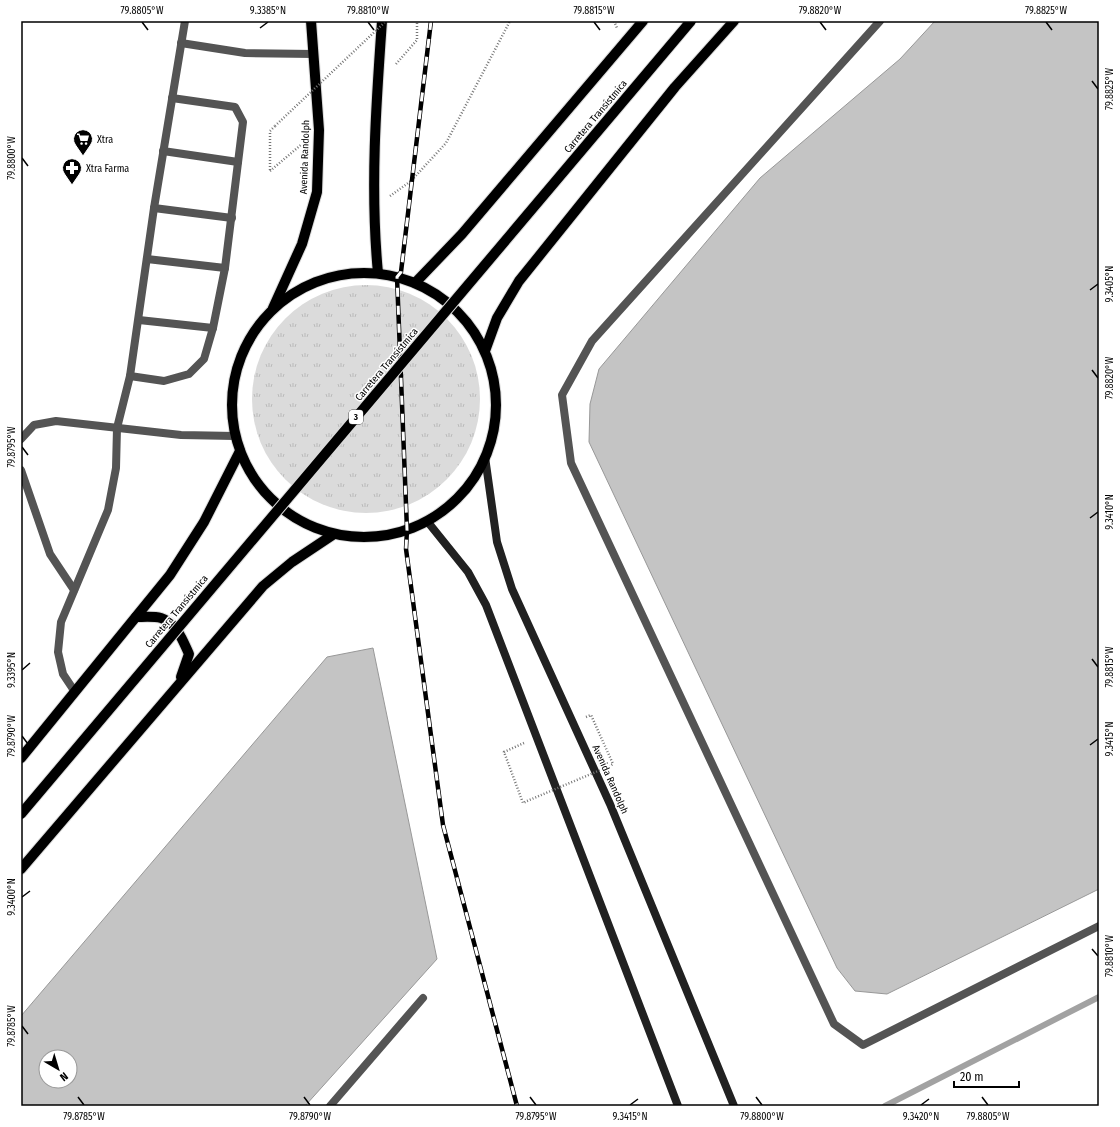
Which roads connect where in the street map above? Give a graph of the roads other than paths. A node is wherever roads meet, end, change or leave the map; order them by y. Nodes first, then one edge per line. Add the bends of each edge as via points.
1 (185, 21) edge
2 (311, 21) edge
3 (382, 21) edge
4 (643, 21) edge
5 (691, 21) edge
6 (734, 21) edge
7 (880, 21) edge
8 (182, 43) junction
9 (314, 54) junction
10 (172, 98) junction
11 (163, 151) junction
12 (238, 162) junction
13 (154, 208) junction
14 (232, 218) junction
15 (147, 259) junction
16 (225, 268) junction
17 (378, 273) junction
18 (415, 283) junction
19 (273, 309) junction
20 (139, 320) junction
21 (213, 328) junction
22 (485, 351) junction
23 (130, 376) junction
24 (117, 428) junction
25 (235, 436) junction
26 (21, 439) edge
27 (240, 451) junction
28 (485, 457) junction
29 (21, 470) edge
30 (427, 521) junction
31 (334, 534) junction
32 (74, 590) junction
33 (136, 617) junction
34 (178, 684) junction
35 (75, 692) junction
36 (21, 758) edge
37 (21, 814) edge
38 (21, 869) edge
39 (1099, 926) edge
40 (423, 998) dead end
41 (677, 1104) edge
42 (330, 1106) edge
43 (734, 1106) edge

1 - 8 street
2 - 9 main road, Avenida Randolph
3 - 17 main road via 373,179
4 - 18 main road via 462,234
5 - 37 main road, Carretera Transístmica / 3, bridge
6 - 22 main road via 675,86 519,281 497,318
7 - 39 street via 592,341 562,396 571,463 834,1024 863,1045
8 - 9 street via 245,53
8 - 10 street
9 - 19 main road, Avenida Randolph via 319,130 317,192 302,244
10 - 11 street
10 - 12 street via 235,107 243,122
11 - 12 street
11 - 13 street
12 - 14 street
13 - 14 street
13 - 15 street
14 - 16 street
15 - 16 street
15 - 20 street
16 - 21 street
17 - 18 main road
17 - 19 main road via 349,274 322,280 296,292
18 - 22 main road via 438,295 457,311 473,330
19 - 25 main road via 251,336 237,367 231,401
20 - 21 street
20 - 23 street
21 - 23 street via 204,359 189,374 164,381
22 - 28 main road via 493,377 496,404 493,431
23 - 24 street
24 - 25 street via 181,435
24 - 26 street via 56,421 34,426
24 - 32 street via 116,468 108,510
25 - 27 main road
27 - 31 main road via 244,464 260,488 281,509 306,525
27 - 33 main road via 204,522 170,575
28 - 30 main road via 470,483 451,504
28 - 43 street, Avenida Randolph via 497,542 512,589 610,804
29 - 32 street via 50,554
30 - 31 main road via 407,530 383,536 358,537
30 - 41 street via 468,572 486,605
31 - 34 main road via 292,562 263,586
32 - 35 street via 61,622 58,652 63,674
33 - 34 main road via 161,618 173,625 182,638 189,654
33 - 35 main road
34 - 38 main road
35 - 36 main road
40 - 42 street

